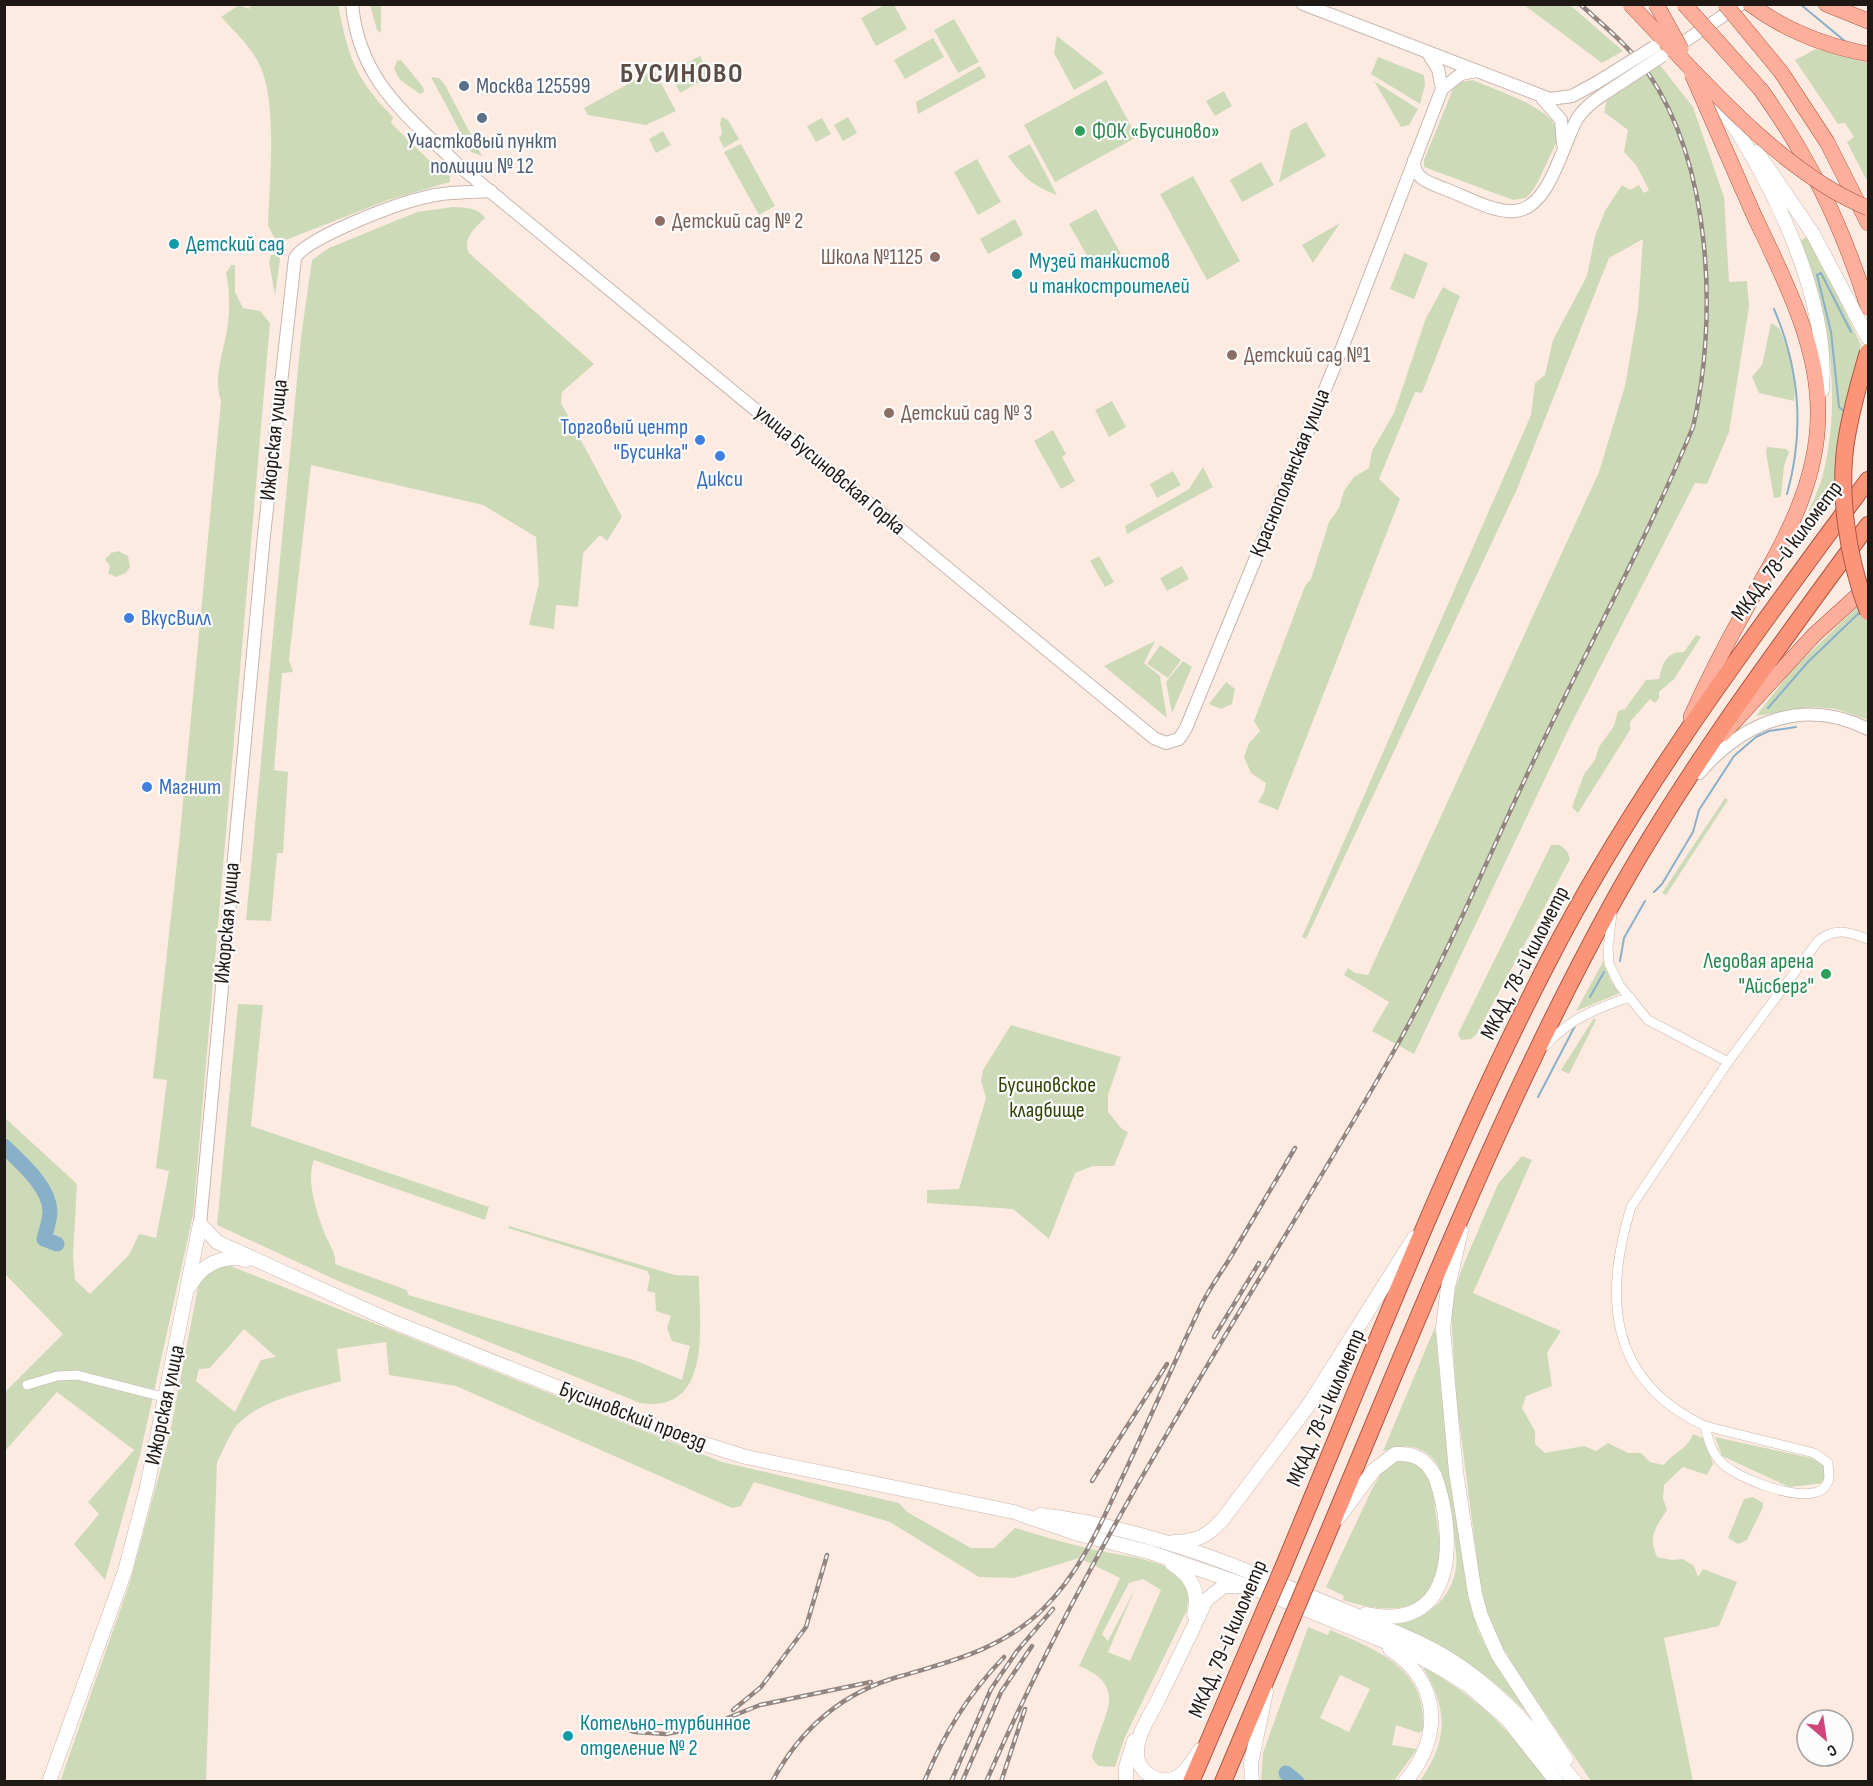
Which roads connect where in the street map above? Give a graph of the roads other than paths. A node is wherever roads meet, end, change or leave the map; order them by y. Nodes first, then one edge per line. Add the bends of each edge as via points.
1 (352, 4) edge
2 (1303, 4) edge
3 (1630, 4) edge
4 (1648, 4) edge
5 (1684, 4) edge
6 (1725, 4) edge
7 (1741, 4) edge
8 (1750, 4) edge
9 (1826, 4) edge
10 (1658, 12) edge
11 (1869, 21) edge
12 (1678, 46) junction
13 (1658, 51) junction
14 (1428, 52) junction
15 (1869, 54) edge
16 (1476, 71) junction
17 (1600, 88) junction
18 (1442, 89) junction
19 (1538, 96) junction
20 (1726, 113) junction
21 (1563, 151) junction
22 (1414, 160) junction
23 (1426, 182) junction
24 (491, 191) junction
25 (1400, 199) junction
26 (1869, 208) edge
27 (1869, 223) edge
28 (1869, 307) edge
29 (1869, 338) edge
30 (1869, 352) edge
31 (1818, 413) junction
32 (1869, 480) edge
33 (1869, 525) edge
34 (1869, 586) edge
35 (1869, 612) edge
36 (1869, 729) edge
37 (1684, 734) junction
38 (1172, 742) joint
39 (1702, 756) junction
40 (1673, 803) junction
41 (1614, 901) junction
42 (1869, 939) edge
43 (1630, 997) junction
44 (1728, 1062) junction
45 (1530, 1064) junction
46 (1440, 1195) junction
47 (1468, 1200) junction
48 (200, 1224) junction
49 (269, 1266) junction
50 (188, 1290) junction
51 (27, 1385) dead end
52 (167, 1398) junction
53 (1705, 1426) junction
54 (1014, 1512) junction
55 (1305, 1514) joint
56 (1330, 1529) junction
57 (1165, 1542) junction
58 (1149, 1552) junction
59 (1251, 1587) junction
60 (1338, 1608) junction
61 (1373, 1638) junction
62 (1272, 1667) junction
63 (1211, 1734) junction
64 (50, 1782) edge
65 (1126, 1782) edge
66 (1191, 1782) edge
67 (1223, 1782) edge
68 (1252, 1782) edge
69 (1405, 1782) edge
70 (1557, 1782) edge
71 (1577, 1782) edge

1 - 24 street, улица Бусиновская Горка via 363,56 381,88
2 - 14 street
3 - 26 main road, bridge via 1723,100 1773,145 1812,177
4 - 10 main road
5 - 28 main road, bridge via 1761,90 1805,156 1828,198
6 - 27 main road, bridge via 1781,72 1827,142
7 - 12 street
8 - 15 main road via 1803,36
9 - 11 main road
10 - 12 main road
10 - 13 street
10 - 31 main road, bridge via 1692,72 1786,282 1803,330
12 - 13 street
12 - 20 main road
13 - 17 street, bridge
14 - 16 street
14 - 18 street via 1438,69
16 - 18 street via 1461,74
16 - 19 street
17 - 19 street via 1562,99
17 - 21 street via 1584,109
18 - 22 street, Краснополянская улица
19 - 21 street via 1561,120
20 - 29 main road via 1813,234
20 - 31 main road via 1789,230 1804,271 1821,354
21 - 23 street via 1536,202 1514,211
22 - 23 street via 1415,170
22 - 25 street, Краснополянская улица
23 - 25 street via 1409,186
24 - 38 street, улица Бусиновская Горка via 1154,738
24 - 48 street, Ижорская улица via 408,202 320,238 304,246 294,258 264,535
25 - 38 street, Краснополянская улица via 1186,728
30 - 35 highway, bridge via 1850,418 1844,470 1854,564
31 - 37 main road via 1811,472 1801,502 1705,685
32 - 37 highway, МКАД, 78-й километр via 1746,643
33 - 39 highway
34 - 39 main road via 1814,635
36 - 40 street via 1818,715 1767,721 1740,735 1711,760
37 - 46 highway, МКАД, 78-й километр via 1551,956 1482,1097
39 - 40 highway
40 - 41 highway
41 - 43 street via 1608,957 1613,976
41 - 45 highway
42 - 44 street via 1852,933 1828,933 1818,941
43 - 44 street via 1648,1020
43 - 45 street via 1589,1011 1569,1023
44 - 53 street via 1631,1207 1622,1234 1617,1275 1620,1334 1632,1364 1675,1409
45 - 47 highway
46 - 55 highway, МКАД, 78-й километр
46 - 57 main road via 1308,1406 1223,1519 1196,1540
47 - 56 highway
47 - 71 main road via 1448,1287 1443,1329 1456,1472 1470,1570 1481,1616 1498,1655
48 - 49 main road via 217,1242
48 - 50 main road, Ижорская улица
49 - 50 main road via 238,1258 225,1259 205,1268
49 - 54 main road, Бусиновский проезд via 391,1321 682,1437 746,1457
50 - 52 main road, Ижорская улица
51 - 52 street via 77,1375
52 - 64 main road, Ижорская улица via 125,1571
53 - 53 street via 1720,1461 1752,1480 1806,1494 1818,1492 1830,1479 1828,1463 1814,1453
54 - 57 main road via 1077,1519
54 - 58 main road
55 - 63 highway, МКАД, 79-й километр, bridge
56 - 60 main road via 1374,1470 1395,1454 1415,1455 1430,1467 1445,1523 1448,1563 1436,1592 1413,1612 1400,1617 1383,1618
56 - 62 highway, bridge
57 - 60 main road
58 - 59 main road
58 - 65 main road via 1184,1572 1196,1591 1197,1605 1133,1743
59 - 61 main road
59 - 63 main road via 1224,1586 1206,1600 1139,1741 1138,1761 1147,1774 1174,1779 1185,1772
60 - 71 main road via 1440,1653 1463,1668 1516,1711
61 - 69 main road via 1410,1664 1427,1691 1431,1706 1429,1739
61 - 70 main road via 1413,1653 1468,1685 1507,1719
62 - 67 highway
62 - 68 main road via 1254,1747
63 - 66 highway, МКАД, 79-й километр

